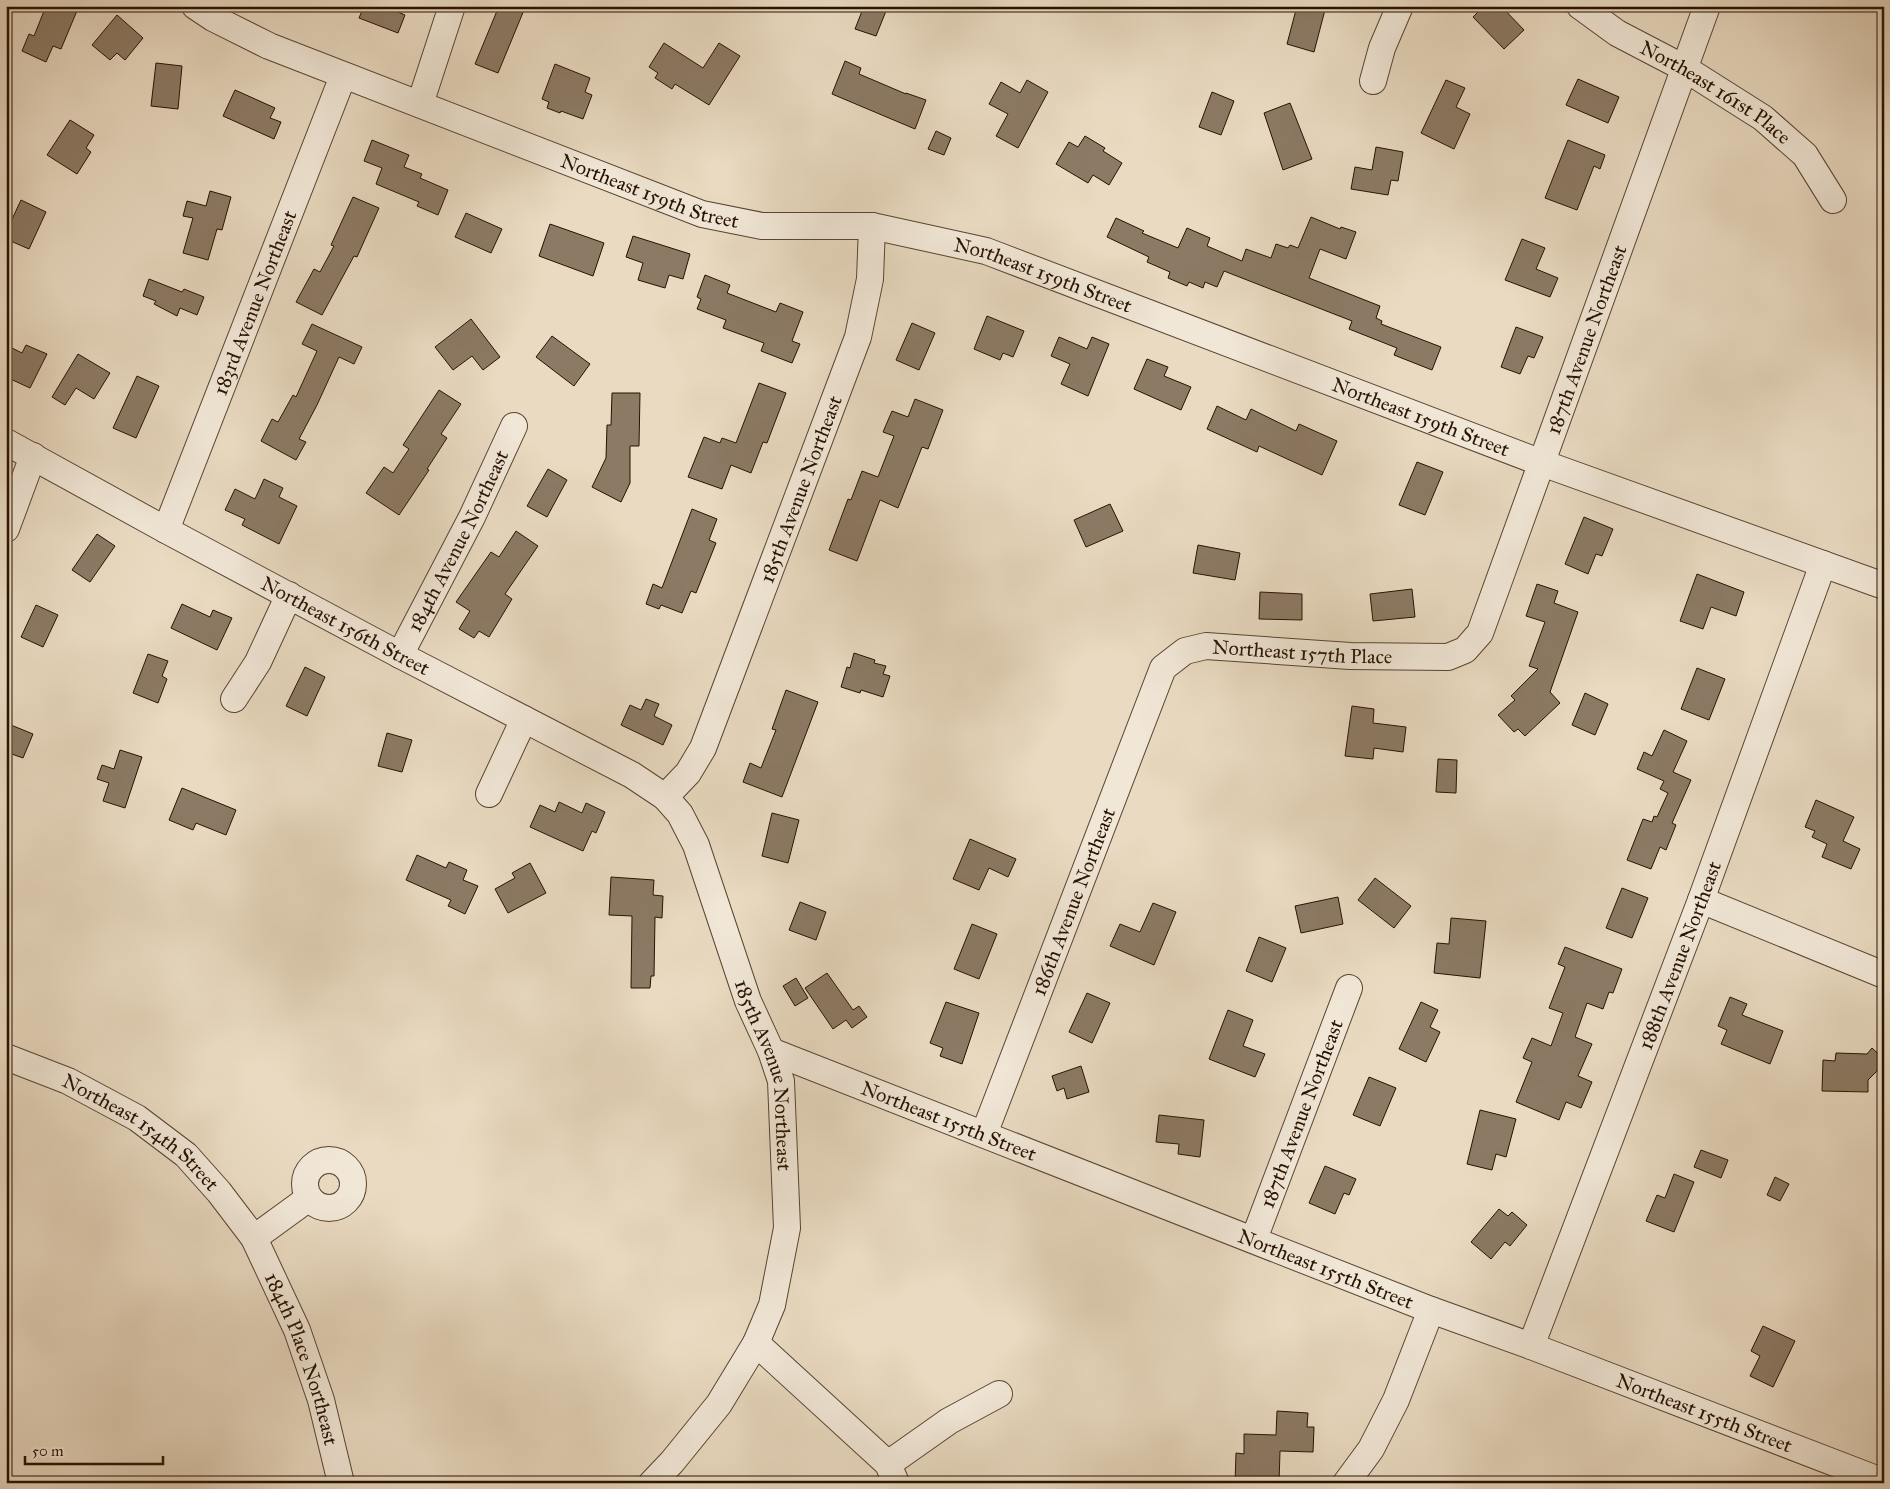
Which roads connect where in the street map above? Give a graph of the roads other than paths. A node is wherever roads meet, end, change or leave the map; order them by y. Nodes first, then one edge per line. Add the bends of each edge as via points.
1 (195, 6) edge
2 (452, 6) edge
3 (1400, 6) edge
4 (1580, 6) edge
5 (1707, 6) edge
6 (1684, 68) junction
7 (343, 76) junction
8 (1373, 82) dead end
9 (420, 104) junction
10 (1834, 200) dead end
11 (872, 226) junction
12 (514, 426) dead end
13 (6, 442) edge
14 (33, 456) junction
15 (1542, 464) junction
16 (6, 529) edge
17 (166, 530) junction
18 (1823, 564) junction
19 (1884, 586) edge
20 (289, 595) junction
21 (400, 655) junction
22 (1448, 657) joint
23 (1163, 668) joint
24 (234, 698) dead end
25 (524, 719) junction
26 (489, 794) dead end
27 (672, 806) junction
28 (1701, 900) junction
29 (1884, 975) edge
30 (1349, 988) dead end
31 (771, 1051) junction
32 (6, 1057) edge
33 (984, 1134) junction
34 (309, 1198) dead end
35 (254, 1238) junction
36 (1254, 1240) junction
37 (1430, 1310) junction
38 (756, 1343) junction
39 (1531, 1346) junction
40 (999, 1394) dead end
41 (892, 1473) edge
42 (1884, 1482) edge
43 (341, 1483) edge
44 (652, 1483) edge
45 (1346, 1483) edge

1 - 7 street, Northeast 159th Street via 268,46
2 - 9 street
3 - 8 street via 1382,48
4 - 6 street, Northeast 161st Place via 1617,33
5 - 6 street, 187th Avenue Northeast
6 - 10 street, Northeast 161st Place via 1763,118 1805,154
6 - 15 street, 187th Avenue Northeast
7 - 9 street, Northeast 159th Street
7 - 17 street, 183rd Avenue Northeast
9 - 11 street, Northeast 159th Street via 702,214 762,226
11 - 15 street, Northeast 159th Street via 986,251
11 - 27 street, 185th Avenue Northeast via 870,279 858,337 703,748
12 - 21 street, 184th Avenue Northeast via 472,517
13 - 14 street, Northeast 156th Street
14 - 16 street
14 - 17 street, Northeast 156th Street
15 - 18 street, Northeast 159th Street
15 - 22 street, 187th Avenue Northeast via 1480,633 1465,650
17 - 20 street, Northeast 156th Street
18 - 19 street, Northeast 159th Street
18 - 28 street, 188th Avenue Northeast
20 - 21 street, Northeast 156th Street
20 - 24 street via 258,662
21 - 25 street, Northeast 156th Street
22 - 23 street, Northeast 157th Place via 1350,656 1206,646 1185,651
23 - 33 street, 186th Avenue Northeast
25 - 26 street
25 - 27 street, Northeast 156th Street via 632,775
27 - 31 street, 185th Avenue Northeast via 696,845 748,1001
28 - 29 street
28 - 39 street, 188th Avenue Northeast
30 - 36 street, 187th Avenue Northeast
31 - 33 street, Northeast 155th Street
31 - 38 street, 185th Avenue Northeast via 781,1081 787,1228 772,1305
32 - 35 street, Northeast 154th Street via 68,1081 137,1118 186,1155
33 - 36 street, Northeast 155th Street
34 - 35 street
35 - 43 street, 184th Place Northeast via 297,1330 321,1400
36 - 37 street, Northeast 155th Street
37 - 39 street, Northeast 155th Street
37 - 45 street via 1396,1400 1371,1449
38 - 41 street
38 - 44 street, 185th Avenue Northeast via 719,1404
39 - 42 street, Northeast 155th Street
40 - 41 street via 949,1421

